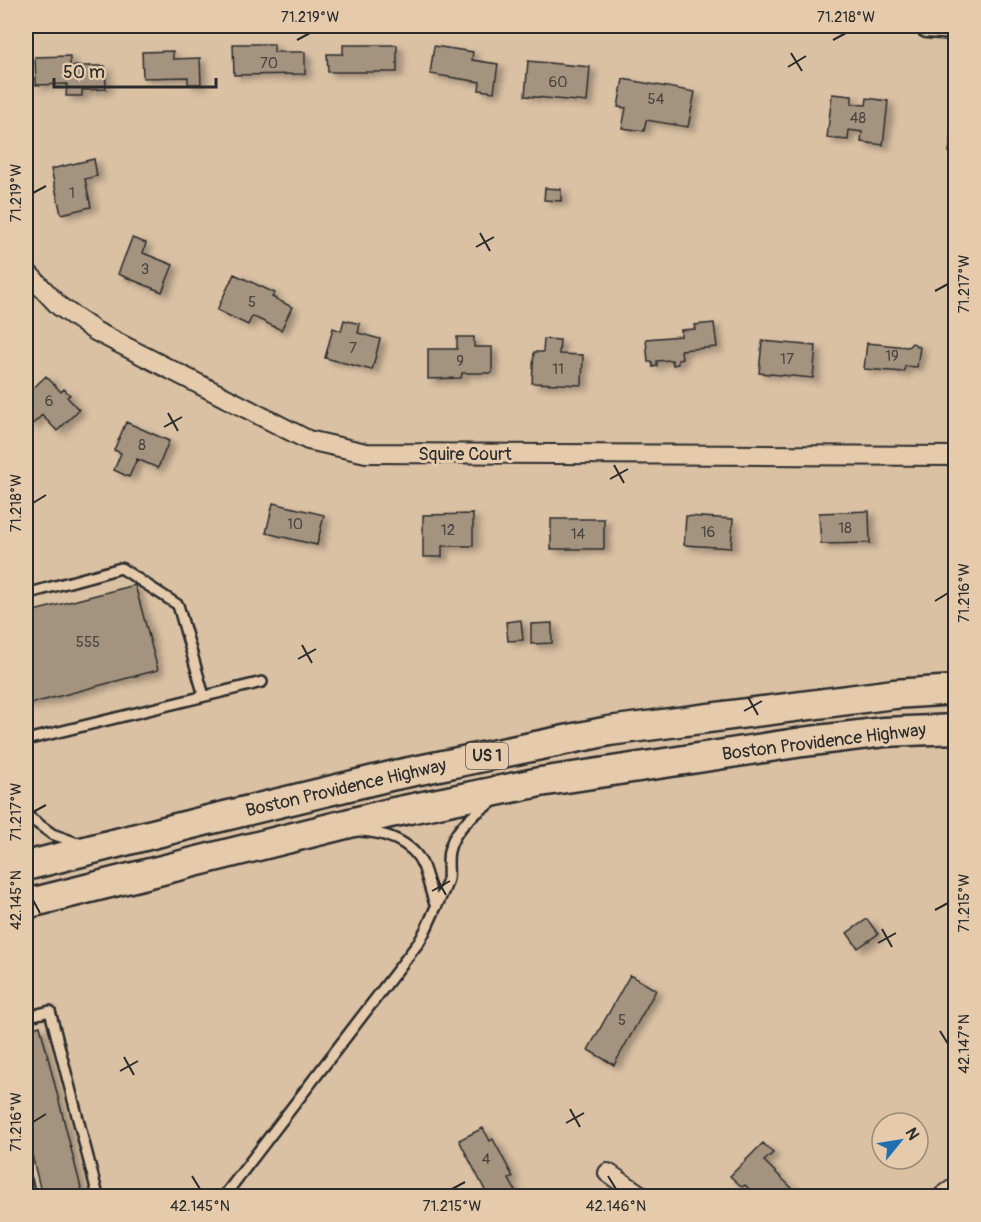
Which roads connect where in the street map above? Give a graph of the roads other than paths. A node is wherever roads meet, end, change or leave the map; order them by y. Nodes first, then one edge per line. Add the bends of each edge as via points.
1 (927, 26) edge
2 (956, 28) edge
3 (26, 271) edge
4 (956, 456) edge
5 (26, 594) edge
6 (262, 682) dead end
7 (956, 690) edge
8 (204, 696) junction
9 (956, 729) edge
10 (26, 740) edge
11 (522, 786) junction
12 (26, 815) edge
13 (321, 830) junction
14 (94, 848) junction
15 (26, 866) edge
16 (26, 904) edge
17 (436, 907) junction
18 (26, 1017) edge
19 (608, 1173) dead end
20 (26, 1179) edge
21 (956, 1187) edge
22 (30, 1197) edge
23 (98, 1197) edge
24 (224, 1197) edge
25 (642, 1197) edge
26 (943, 1197) edge

1 - 2 street
3 - 4 street, Squire Court via 59,306 95,331 308,440 366,453
5 - 8 lane via 121,568 178,605
6 - 8 lane
7 - 14 main road, Boston Providence Highway / US 1 via 894,694 609,731 384,778
8 - 10 lane
9 - 11 main road, Boston Providence Highway / US 1 via 884,732 803,742
11 - 13 main road, Boston Providence Highway / US 1
11 - 17 lane via 483,808 459,830 452,840 447,879
12 - 14 lane via 52,834
13 - 16 main road, Boston Providence Highway / US 1
13 - 17 lane via 367,831 411,848 423,865
14 - 15 main road, Boston Providence Highway / US 1
17 - 24 lane via 419,942
18 - 23 lane via 50,1011
19 - 25 street
20 - 22 lane
21 - 26 street

